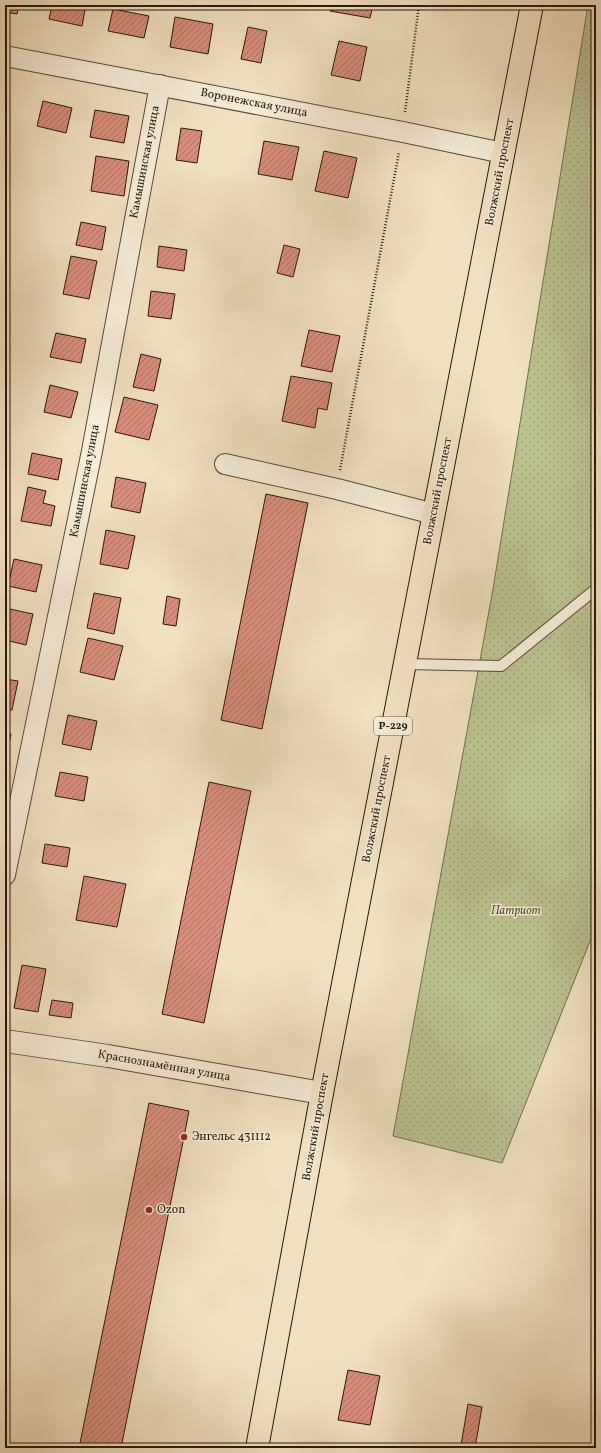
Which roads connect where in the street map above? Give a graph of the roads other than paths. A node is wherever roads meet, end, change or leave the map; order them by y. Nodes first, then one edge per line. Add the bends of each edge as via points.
1 (532, 5) edge
2 (5, 56) edge
3 (160, 85) junction
4 (503, 153) junction
5 (225, 464) dead end
6 (434, 514) junction
7 (596, 589) edge
8 (405, 664) junction
9 (12, 798) edge
10 (5, 875) edge
11 (5, 1041) edge
12 (322, 1093) junction
13 (257, 1448) edge

1 - 4 main road, Волжский проспект / Р-229
2 - 3 street, Воронежская улица
3 - 4 street, Воронежская улица
3 - 9 street, Камышинская улица via 92,451
4 - 6 main road, Волжский проспект / Р-229
5 - 6 street
6 - 8 main road, Волжский проспект / Р-229
7 - 8 lane via 501,666
8 - 12 main road, Волжский проспект / Р-229
9 - 10 street, Камышинская улица
11 - 12 street, Краснознамённая улица
12 - 13 main road, Волжский проспект / Р-229

